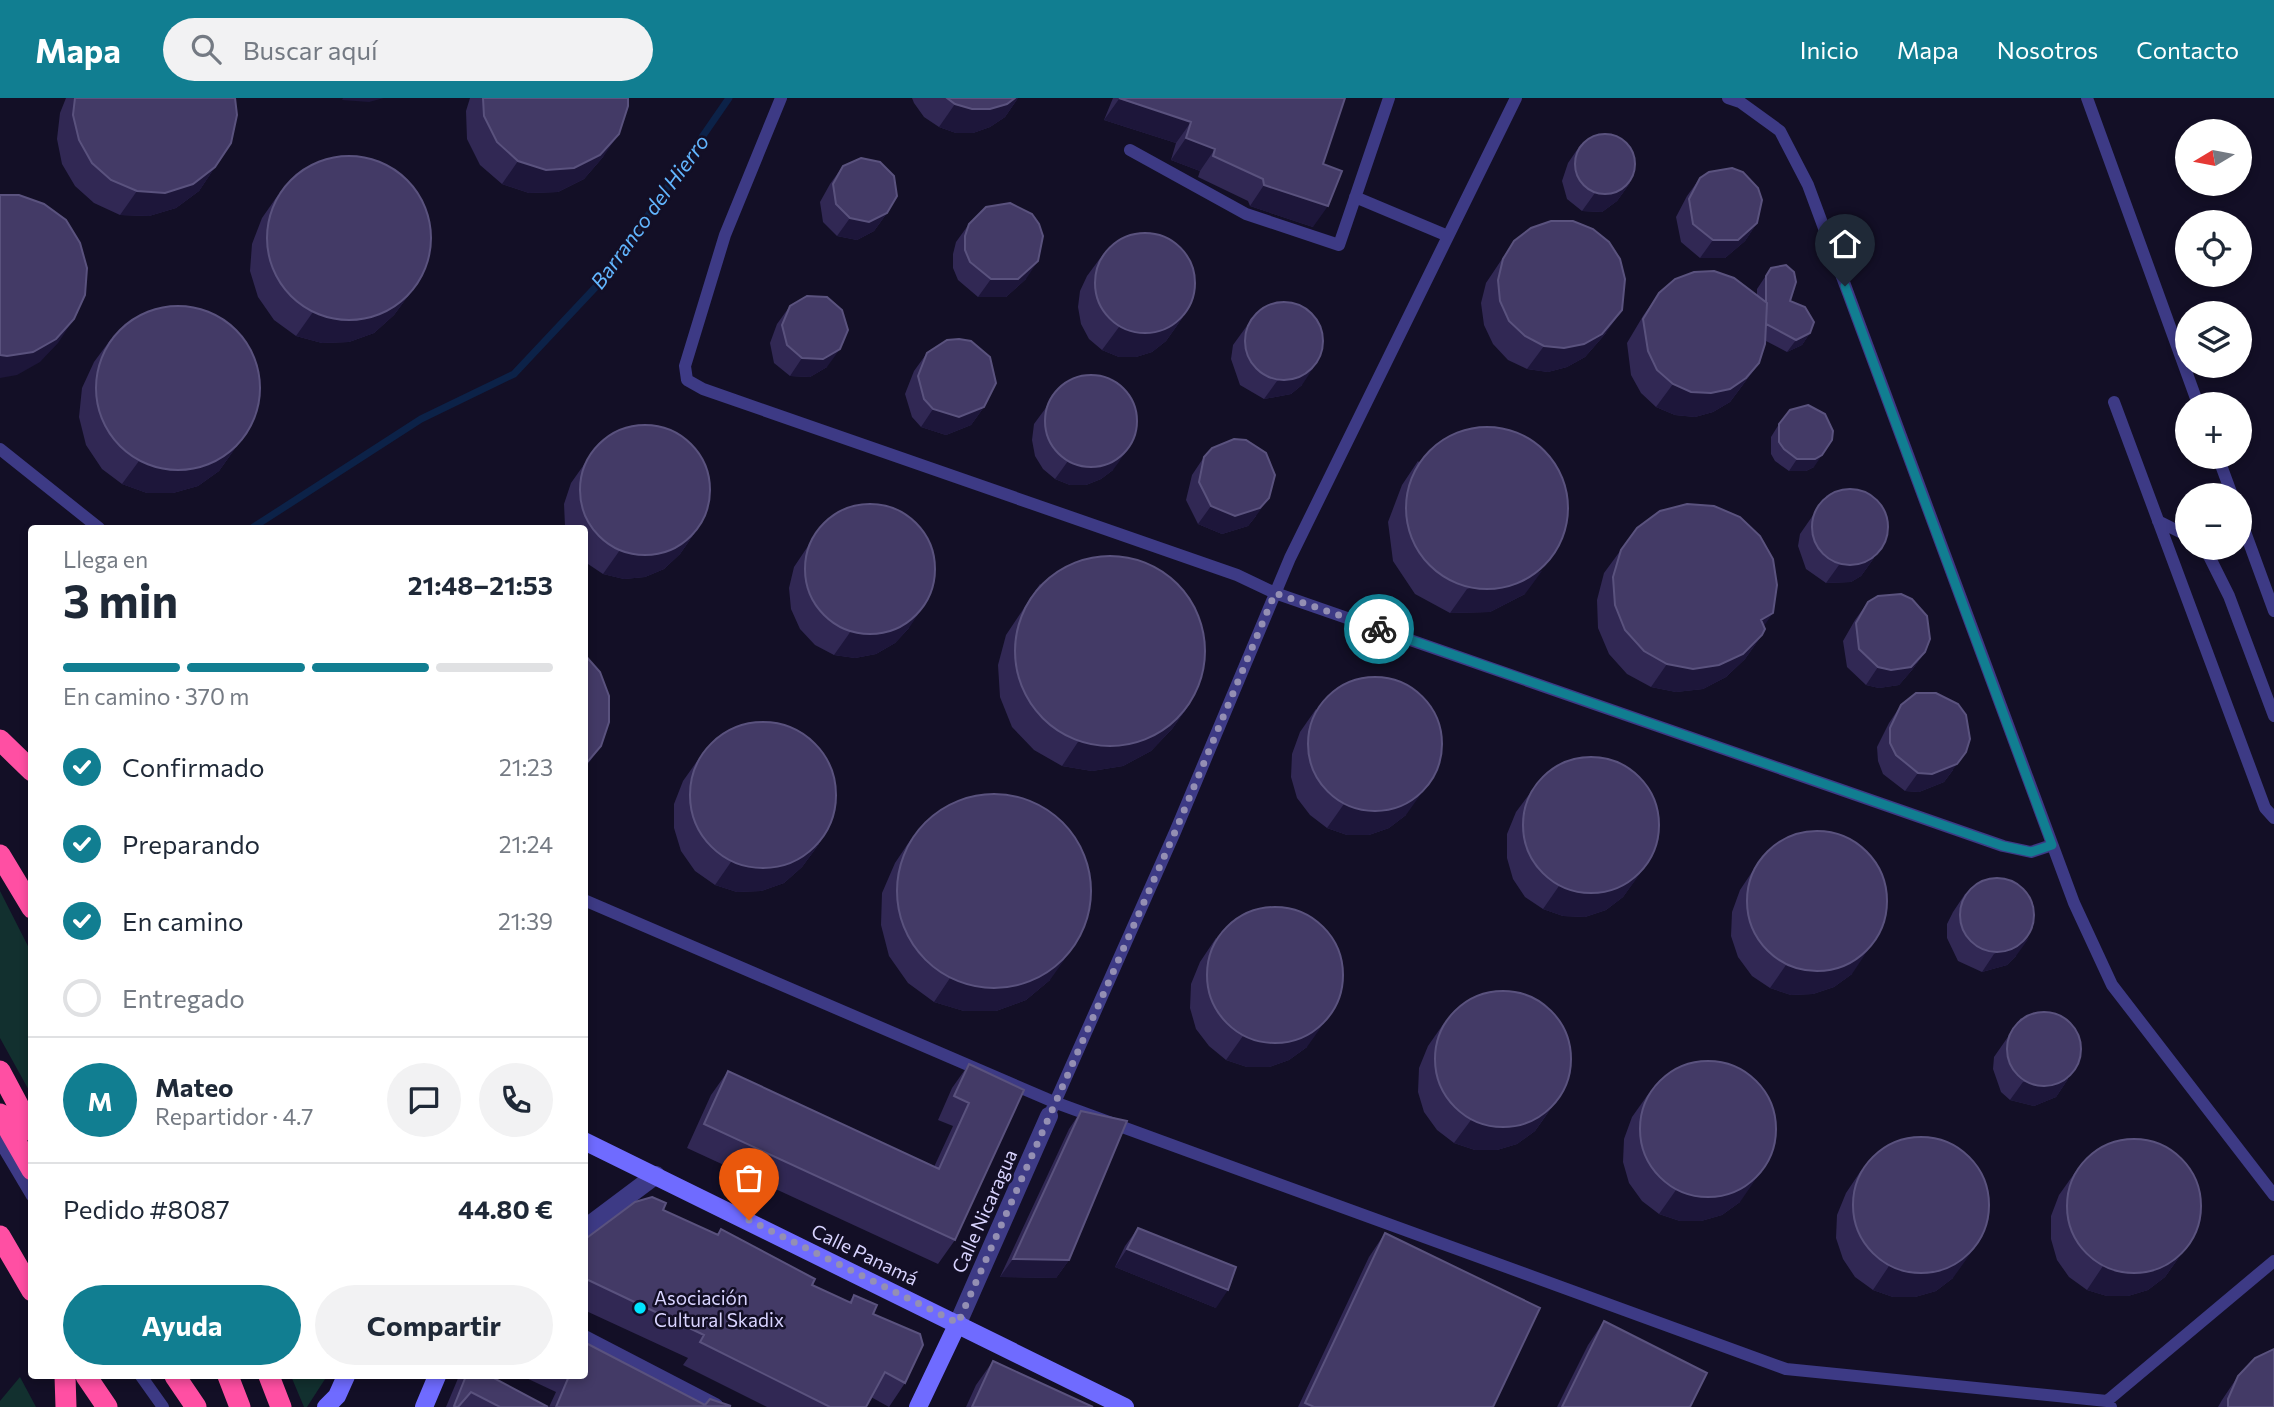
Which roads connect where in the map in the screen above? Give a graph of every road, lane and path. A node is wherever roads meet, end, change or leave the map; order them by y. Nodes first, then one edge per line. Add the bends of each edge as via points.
1 (781, 98) edge
2 (1389, 98) edge
3 (1516, 98) edge
4 (1728, 98) edge
5 (2087, 98) edge
6 (1130, 150) dead end
7 (1355, 197) junction
8 (1448, 236) junction
9 (2195, 392) edge
10 (2114, 402) dead end
11 (0, 449) edge
12 (2158, 521) junction
13 (95, 525) edge
14 (2175, 530) edge
15 (2252, 551) edge
16 (2211, 560) edge
17 (1275, 593) junction
18 (2274, 611) edge
19 (2274, 716) edge
20 (0, 740) edge
21 (28, 767) edge
22 (2274, 818) edge
23 (2052, 845) junction
24 (0, 855) edge
25 (28, 901) edge
26 (588, 902) edge
27 (0, 1071) edge
28 (1052, 1109) junction
29 (0, 1114) edge
30 (28, 1124) edge
31 (0, 1142) edge
32 (588, 1144) edge
33 (28, 1163) edge
34 (656, 1175) junction
35 (28, 1189) edge
36 (2274, 1195) edge
37 (588, 1226) edge
38 (0, 1236) edge
39 (2274, 1261) edge
40 (28, 1284) edge
41 (958, 1323) junction
42 (588, 1341) edge
43 (65, 1379) edge
44 (88, 1379) edge
45 (143, 1379) edge
46 (177, 1379) edge
47 (229, 1379) edge
48 (270, 1379) edge
49 (345, 1379) edge
50 (436, 1379) edge
51 (241, 1404) edge
52 (2109, 1404) edge
53 (66, 1407) edge
54 (107, 1407) edge
55 (163, 1407) edge
56 (196, 1407) edge
57 (281, 1407) edge
58 (327, 1407) edge
59 (424, 1407) edge
60 (715, 1407) edge
61 (918, 1407) edge
62 (1125, 1407) edge

1 - 17 lane via 725,235 685,366 687,380 1237,575
2 - 7 lane
3 - 8 lane
4 - 23 lane via 1780,131 1808,184
5 - 9 lane
6 - 7 lane via 1246,214 1339,245
7 - 8 lane
8 - 17 lane
10 - 12 lane
11 - 13 lane
12 - 14 lane
12 - 22 lane via 2265,808
15 - 18 lane
16 - 19 lane
17 - 23 lane via 2003,846 2031,852
17 - 28 lane
20 - 21 highway
23 - 36 lane via 2112,985
24 - 25 highway
26 - 28 lane
27 - 30 highway
28 - 41 street, Calle Nicaragua
28 - 52 lane via 1786,1370
29 - 33 highway
31 - 35 lane
32 - 34 street, Calle Panamá
34 - 37 street
34 - 41 street, Calle Panamá
38 - 40 highway
39 - 52 lane
41 - 61 street
41 - 62 street, Calle Panamá
42 - 60 street
43 - 53 highway
44 - 54 highway
45 - 55 lane
46 - 56 highway
47 - 51 highway
48 - 57 highway
49 - 58 street
50 - 59 street

